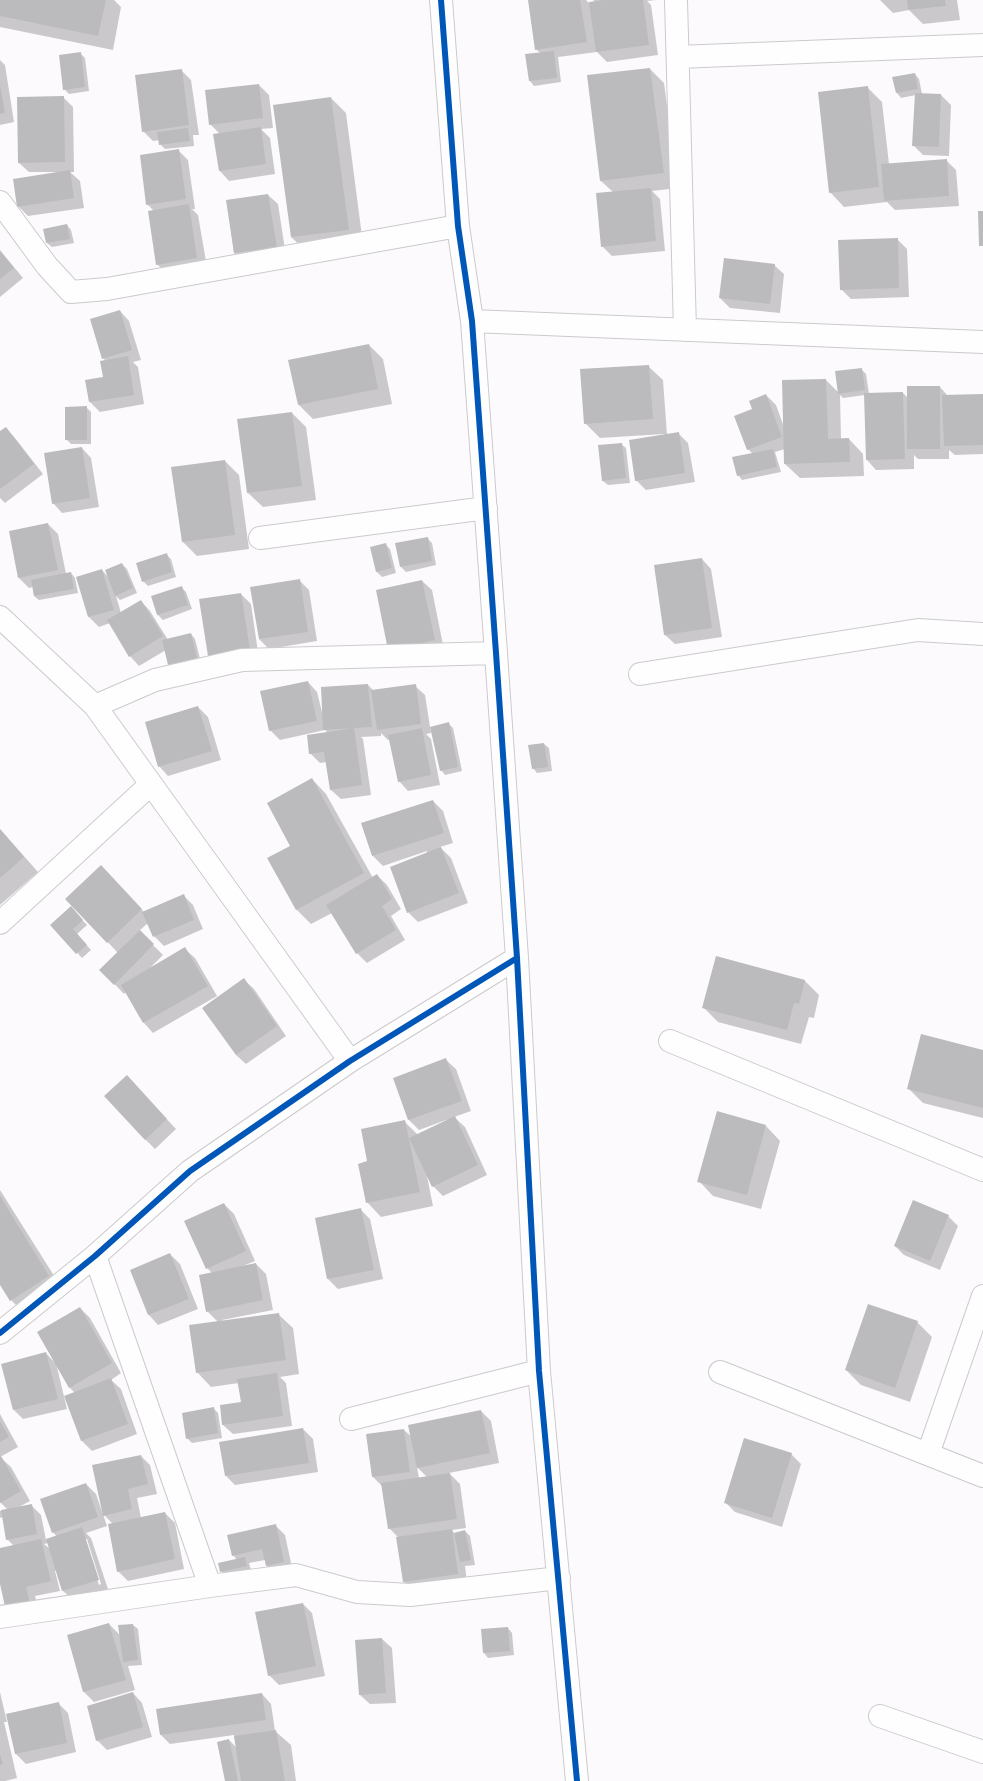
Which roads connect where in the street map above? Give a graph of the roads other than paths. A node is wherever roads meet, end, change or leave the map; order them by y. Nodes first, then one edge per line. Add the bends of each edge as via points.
1 (441, 0) edge
2 (676, 0) edge
3 (983, 45) edge
4 (678, 57) junction
5 (0, 202) edge
6 (458, 226) junction
7 (472, 321) junction
8 (685, 330) junction
9 (983, 342) edge
10 (486, 508) junction
11 (260, 538) dead end
12 (0, 616) edge
13 (983, 634) edge
14 (496, 653) junction
15 (640, 674) dead end
16 (94, 706) junction
17 (151, 784) junction
18 (0, 923) edge
19 (517, 958) junction
20 (670, 1042) dead end
21 (350, 1061) junction
22 (983, 1170) edge
23 (95, 1256) junction
24 (983, 1296) edge
25 (0, 1333) edge
26 (539, 1371) junction
27 (720, 1372) dead end
28 (351, 1418) dead end
29 (928, 1454) junction
30 (983, 1476) edge
31 (559, 1578) junction
32 (210, 1586) junction
33 (0, 1618) edge
34 (880, 1716) dead end
35 (983, 1752) edge
36 (577, 1781) edge

1 - 6 street
2 - 4 street
3 - 4 street
4 - 8 street
5 - 6 street via 47,266 71,292 107,289
6 - 7 street
7 - 8 street
7 - 10 street
8 - 9 street
10 - 11 street
10 - 14 street
12 - 16 street
13 - 15 street via 918,630
14 - 16 street via 242,660 154,680
14 - 19 street
16 - 17 street
17 - 18 street
17 - 21 street
19 - 21 street
19 - 26 street
20 - 22 street
21 - 23 street via 190,1171
23 - 25 street
23 - 32 street
24 - 29 street
26 - 28 street
26 - 31 street
27 - 29 street
29 - 30 street
31 - 32 street via 410,1595 357,1592 296,1575
31 - 36 street
32 - 33 street
34 - 35 street

